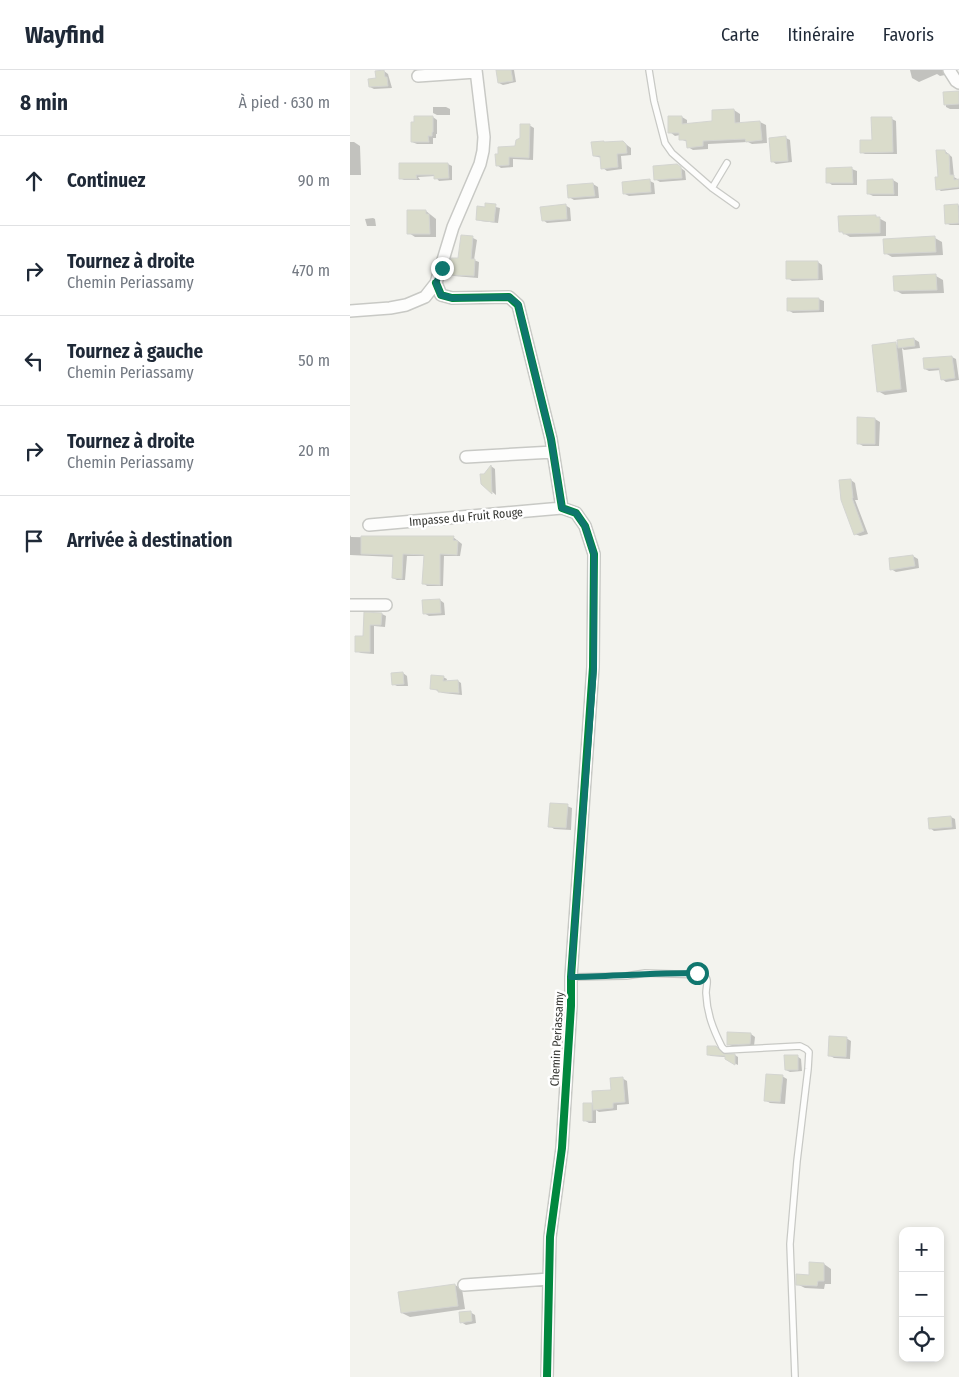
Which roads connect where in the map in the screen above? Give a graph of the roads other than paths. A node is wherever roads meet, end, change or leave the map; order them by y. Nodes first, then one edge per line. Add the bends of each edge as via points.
1 (649, 70) edge
2 (949, 70) edge
3 (476, 71) edge
4 (418, 76) dead end
5 (959, 83) edge
6 (728, 163) dead end
7 (712, 188) junction
8 (736, 205) dead end
9 (436, 283) junction
10 (350, 311) edge
11 (553, 452) junction
12 (466, 457) dead end
13 (562, 508) junction
14 (369, 525) dead end
15 (350, 605) edge
16 (386, 605) dead end
17 (571, 977) junction
18 (549, 1279) junction
19 (464, 1285) dead end
20 (547, 1377) edge
21 (795, 1377) edge

1 - 7 lane via 665,143
2 - 5 street
3 - 4 street
3 - 9 street via 484,150 453,227
6 - 7 lane
7 - 8 lane
9 - 10 street via 425,297 406,305
9 - 11 street via 441,295 446,297 509,297 518,304
11 - 12 street
11 - 13 street
13 - 14 street, Impasse du Fruit Rouge
13 - 17 street, Chemin Periassamy via 576,513 585,526 594,554 594,668
15 - 16 street
17 - 18 street, Chemin Periassamy via 562,1148 550,1237
17 - 21 lane via 646,973 703,975 708,980 706,993 711,1024 725,1050 800,1046 809,1052 790,1244
18 - 19 street
18 - 20 street, Chemin Periassamy

